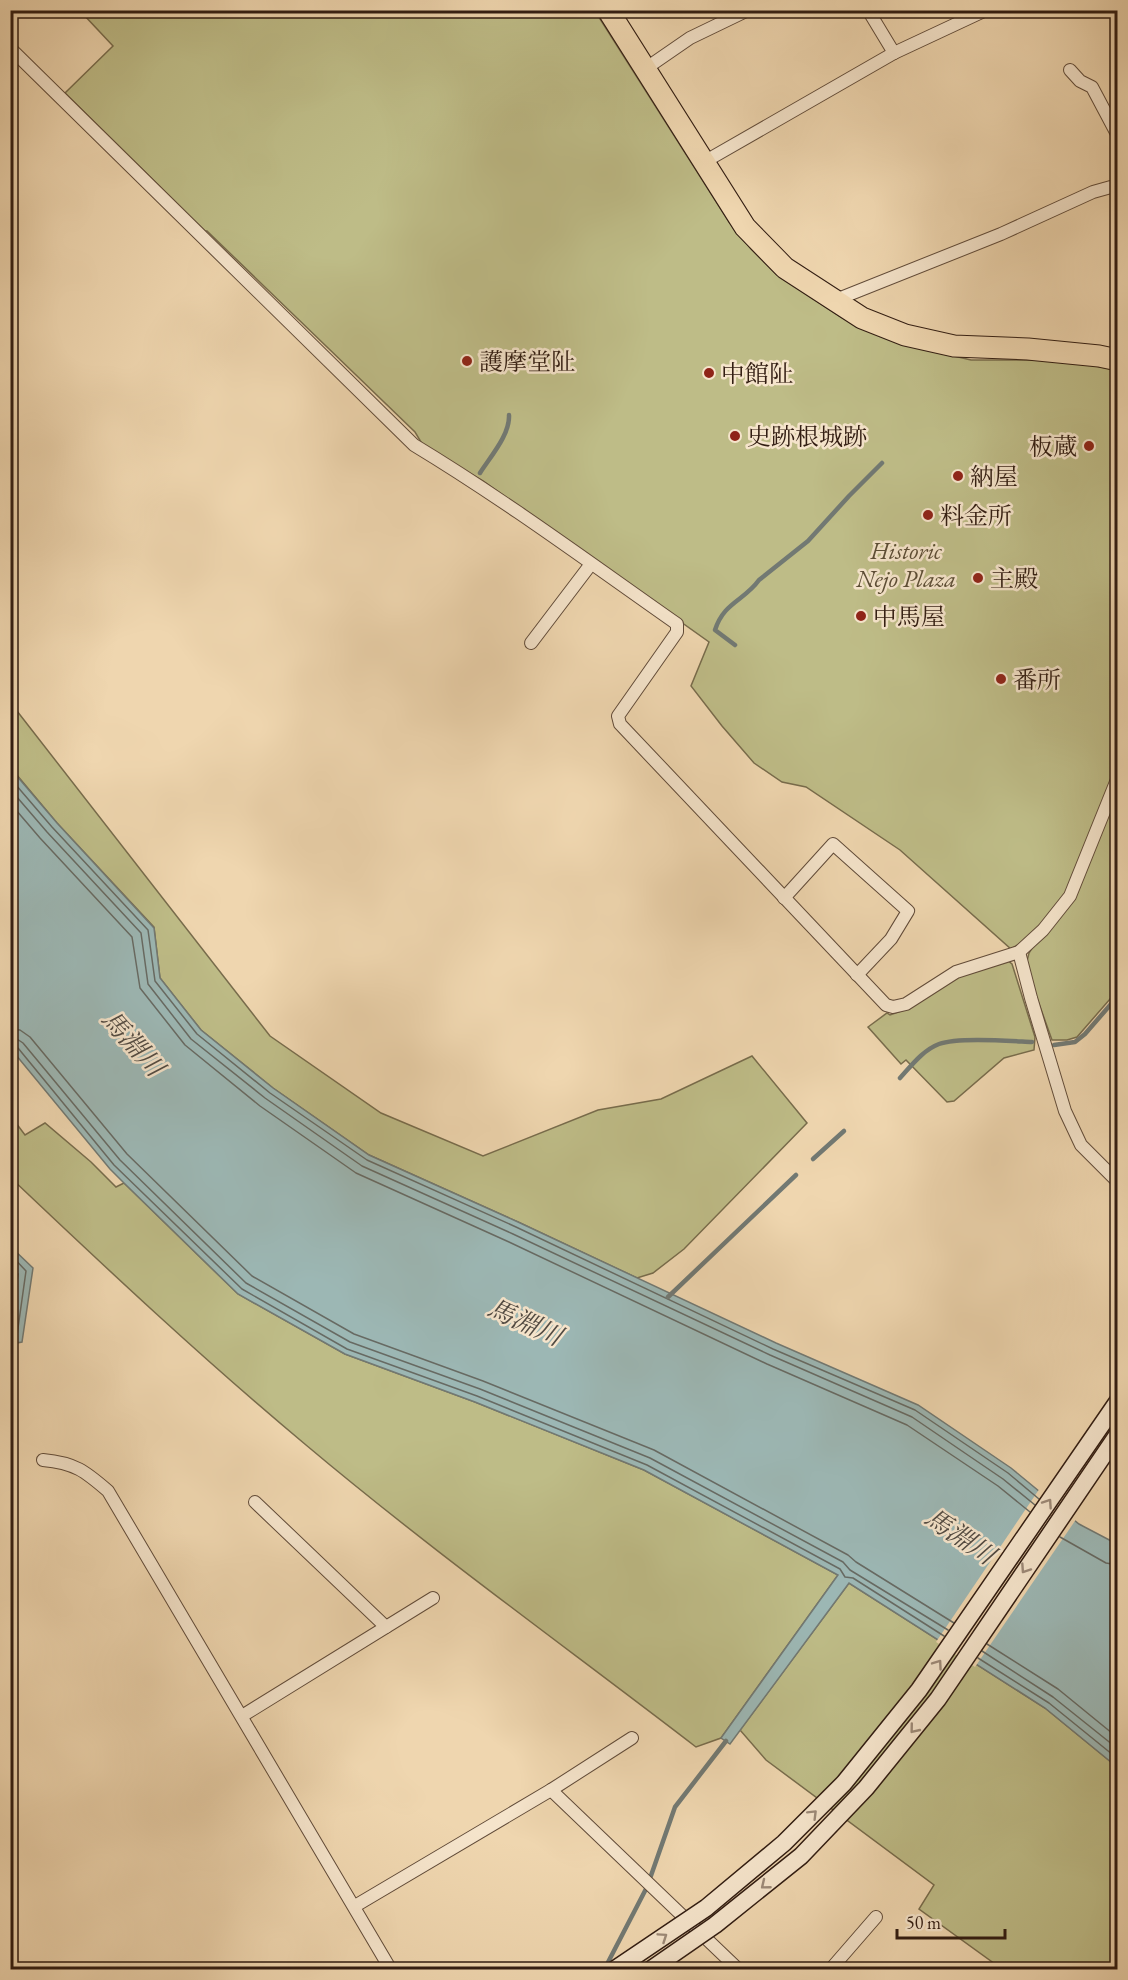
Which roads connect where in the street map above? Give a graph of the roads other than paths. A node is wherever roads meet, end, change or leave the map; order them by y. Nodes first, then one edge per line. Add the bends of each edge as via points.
1 (608, 10) edge
2 (748, 10) edge
3 (868, 10) edge
4 (986, 10) edge
5 (10, 48) edge
6 (894, 53) junction
7 (645, 69) junction
8 (1070, 70) dead end
9 (1118, 136) edge
10 (704, 162) junction
11 (1118, 185) edge
12 (833, 300) junction
13 (1118, 360) edge
14 (591, 564) junction
15 (531, 643) dead end
16 (1118, 777) edge
17 (784, 898) junction
18 (1019, 952) junction
19 (857, 975) junction
20 (1118, 1182) edge
21 (1118, 1401) edge
22 (1118, 1434) edge
23 (43, 1460) dead end
24 (255, 1502) dead end
25 (433, 1598) dead end
26 (386, 1627) junction
27 (242, 1716) junction
28 (632, 1738) dead end
29 (551, 1790) junction
30 (355, 1906) junction
31 (876, 1917) dead end
32 (392, 1970) edge
33 (614, 1970) edge
34 (650, 1970) edge
35 (739, 1970) edge
36 (830, 1970) edge

1 - 7 highway
2 - 7 street via 690,38
3 - 6 street
4 - 6 street
5 - 14 street via 414,445 525,515
6 - 10 street
7 - 10 highway
8 - 9 street via 1092,87
10 - 12 highway via 745,227 785,268
11 - 12 street
12 - 13 highway via 862,318 904,335 954,346 1028,349
14 - 15 street
14 - 17 street via 677,624 677,632 618,717 620,724
16 - 18 street via 1070,896
17 - 19 street
17 - 19 street via 833,844 908,911 891,939
18 - 19 street via 956,972 906,1004 893,1007 886,1005
18 - 20 street via 1065,1111 1082,1145
33 -> 21 street, bridge via 706,1908 784,1843 844,1783 919,1690
22 -> 34 street, bridge via 938,1699 866,1788 801,1856 715,1925
23 - 27 street via 63,1462 87,1472 108,1491
24 - 26 street
25 - 26 street
26 - 27 street
27 - 30 street
28 - 29 street
29 - 30 street
29 - 35 street
30 - 32 street
31 - 36 street

